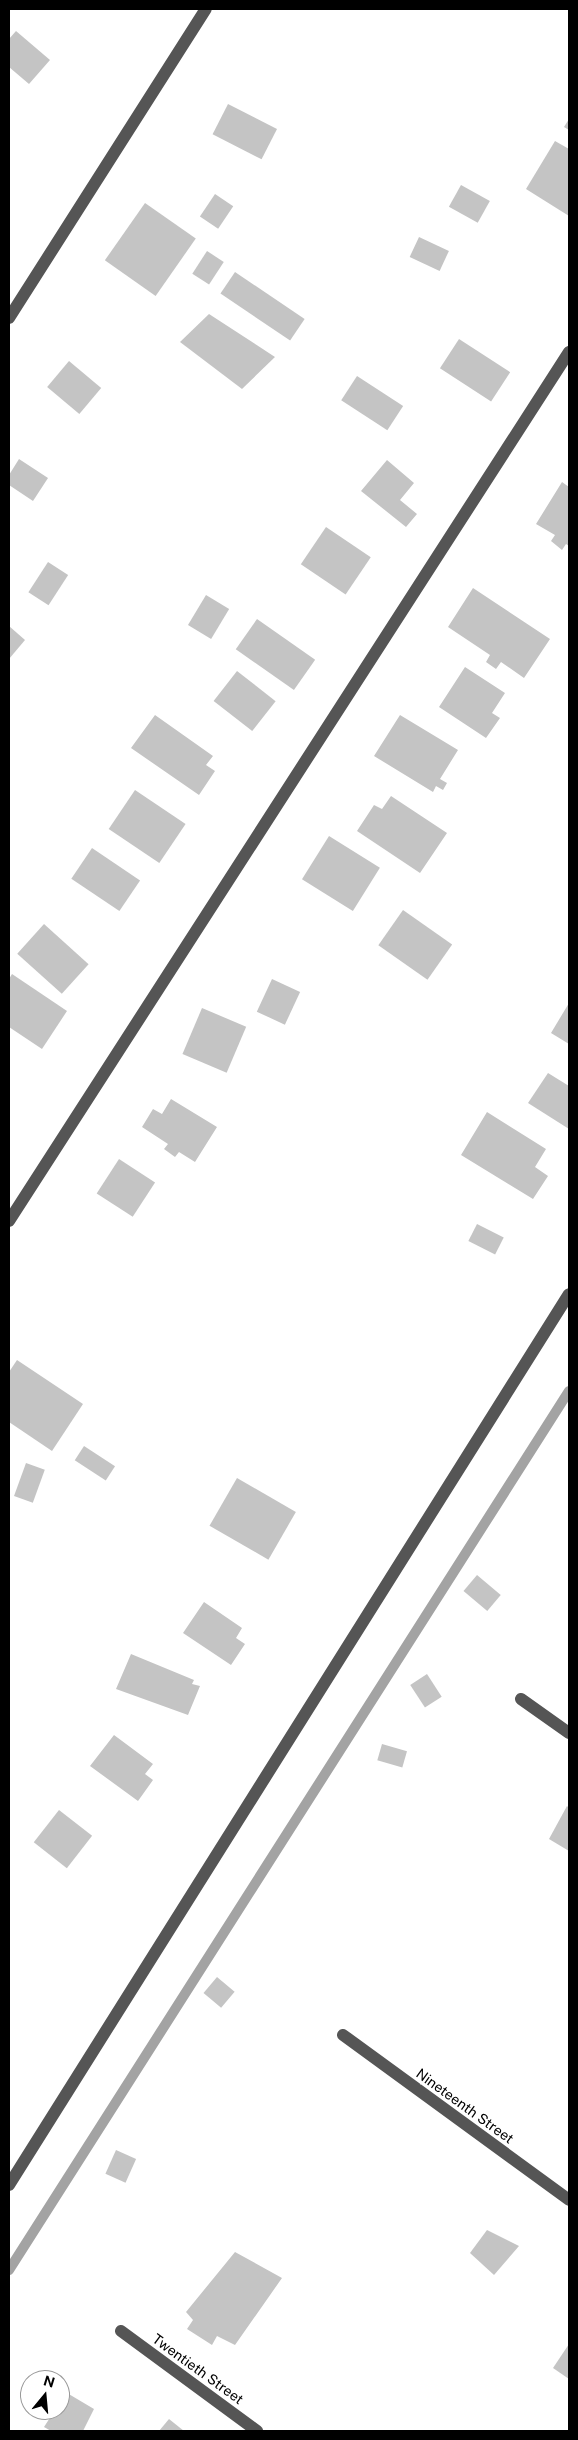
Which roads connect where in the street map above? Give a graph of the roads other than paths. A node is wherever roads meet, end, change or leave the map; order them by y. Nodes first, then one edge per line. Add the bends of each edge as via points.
1 (206, 9) edge
2 (9, 318) edge
3 (569, 352) edge
4 (9, 1221) edge
5 (569, 1294) edge
6 (521, 1699) dead end
7 (569, 1733) edge
8 (343, 2035) dead end
9 (9, 2185) edge
10 (569, 2200) edge
11 (121, 2331) dead end
12 (257, 2431) edge

1 - 2 street
3 - 4 street
5 - 9 street
6 - 7 street
8 - 10 street, Nineteenth Street
11 - 12 street, Twentieth Street

